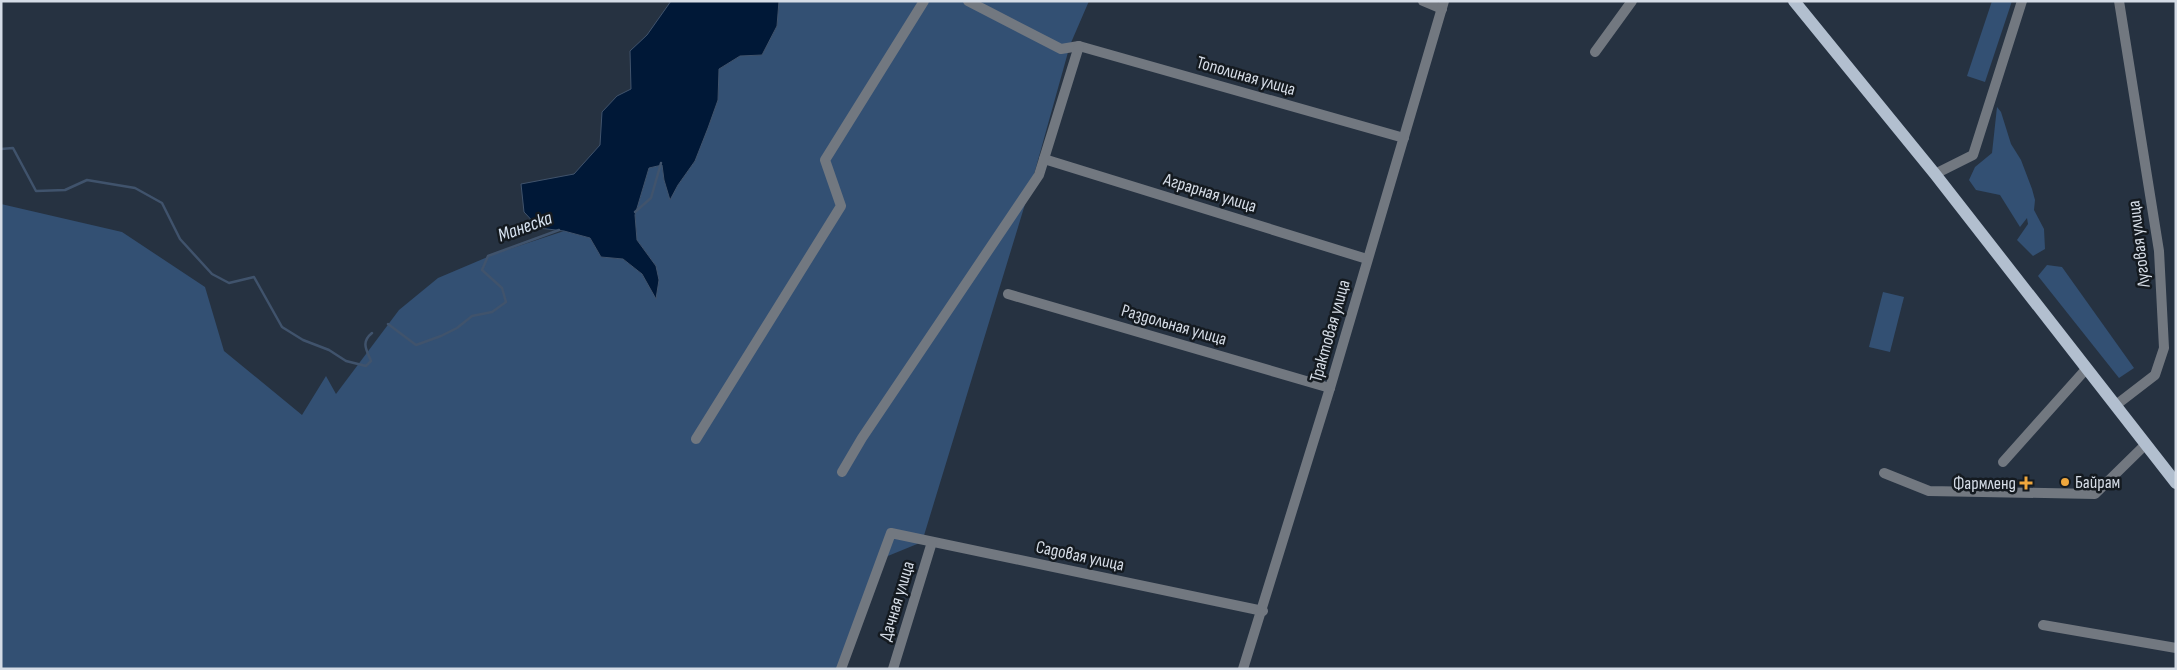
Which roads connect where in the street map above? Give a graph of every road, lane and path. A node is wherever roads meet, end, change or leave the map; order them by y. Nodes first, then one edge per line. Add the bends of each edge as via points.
1 (924, 1) edge
2 (968, 1) edge
3 (1423, 1) edge
4 (1632, 1) edge
5 (1794, 1) edge
6 (2022, 1) edge
7 (2119, 1) edge
8 (1443, 5) edge
9 (1079, 46) junction
10 (1595, 52) dead end
11 (1404, 138) junction
12 (1044, 159) junction
13 (1935, 174) junction
14 (1368, 259) junction
15 (1008, 294) dead end
16 (2087, 368) junction
17 (1330, 388) junction
18 (2116, 405) junction
19 (696, 439) dead end
20 (2146, 444) junction
21 (2003, 462) dead end
22 (842, 472) dead end
23 (1884, 473) dead end
24 (2176, 483) edge
25 (932, 542) junction
26 (1263, 611) junction
27 (2043, 624) dead end
28 (2176, 648) edge
29 (840, 669) edge
30 (893, 669) edge
31 (1244, 669) edge

1 - 19 street via 825,160 841,206
2 - 9 street, Тополиная улица via 1061,49
3 - 8 street
4 - 10 street
5 - 13 main road
6 - 13 street via 1973,155
7 - 18 street, Луговая улица via 2159,251 2164,348 2155,374
8 - 11 street, Трактовая улица
9 - 11 street, Тополиная улица
9 - 12 street
11 - 14 street, Трактовая улица
12 - 14 street, Аграрная улица
12 - 22 street via 1039,175
13 - 16 main road
14 - 17 street, Трактовая улица
15 - 17 street, Раздольная улица
16 - 18 main road
16 - 21 street
17 - 26 street, Трактовая улица
18 - 20 main road
20 - 23 street via 2095,494 1929,491
20 - 24 main road
25 - 26 street, Садовая улица
25 - 29 street, Садовая улица via 891,533
25 - 30 street, Дачная улица
26 - 31 street, Трактовая улица
27 - 28 street

